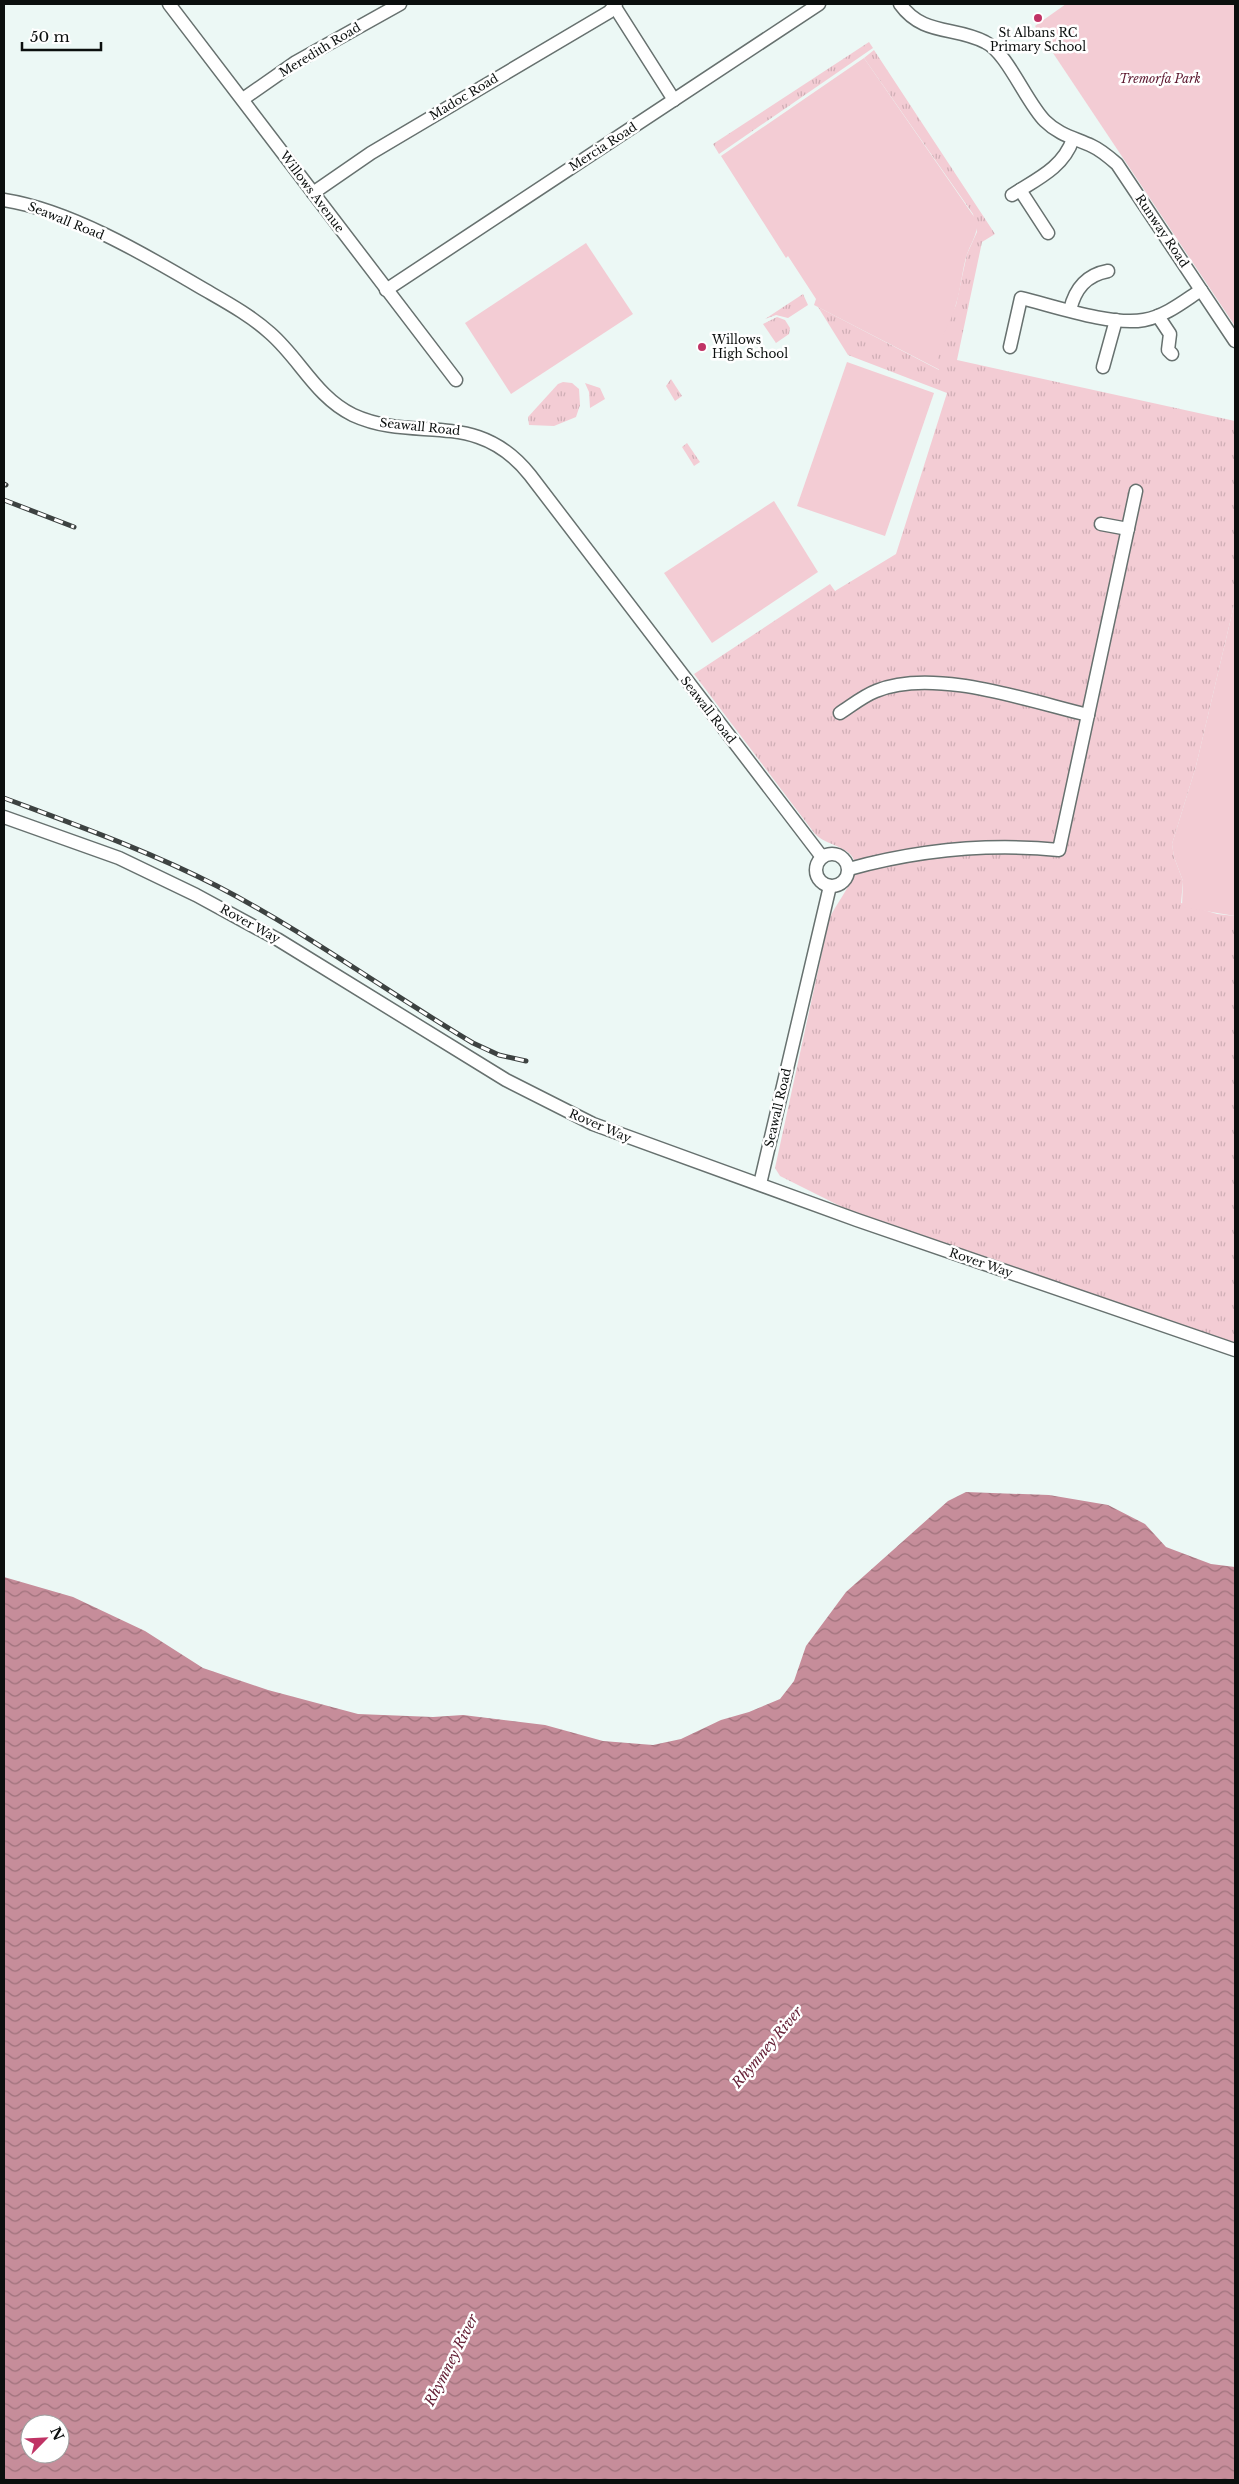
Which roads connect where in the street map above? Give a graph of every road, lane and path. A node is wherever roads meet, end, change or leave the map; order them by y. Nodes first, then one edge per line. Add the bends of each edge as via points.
1 (169, 4) edge
2 (400, 4) edge
3 (615, 4) edge
4 (819, 4) edge
5 (900, 4) edge
6 (242, 99) junction
7 (674, 100) junction
8 (1073, 139) junction
9 (313, 193) junction
10 (4, 200) edge
11 (1048, 234) dead end
12 (1108, 271) dead end
13 (386, 290) junction
14 (1201, 290) junction
15 (1070, 310) junction
16 (1158, 316) junction
17 (1116, 320) junction
18 (1235, 341) edge
19 (1010, 346) dead end
20 (1172, 354) dead end
21 (1103, 367) dead end
22 (456, 380) dead end
23 (1136, 491) dead end
24 (1101, 524) dead end
25 (1128, 529) junction
26 (840, 713) dead end
27 (1088, 715) junction
28 (4, 817) edge
29 (822, 857) junction
30 (849, 869) junction
31 (830, 886) junction
32 (760, 1184) junction
33 (1235, 1350) edge

1 - 6 street, Willows Avenue
2 - 6 street, Meredith Road via 296,62
3 - 7 street
3 - 9 street, Madoc Road via 609,12 371,153
4 - 7 street, Mercia Road
5 - 8 street, Runway Road via 921,24 990,44 1038,113 1053,128
6 - 9 street, Willows Avenue
7 - 13 street, Mercia Road
8 - 11 street via 1059,164 1016,193
8 - 14 street, Runway Road via 1093,146 1117,164
9 - 13 street, Willows Avenue
10 - 29 street, Seawall Road via 38,208 107,237 240,310 277,339 321,392 347,412 382,424 462,432 508,454 534,481
12 - 15 street via 1099,272 1080,285
13 - 22 street, Willows Avenue
14 - 16 street
14 - 18 street, Runway Road
15 - 17 street
15 - 19 street via 1021,298
16 - 17 street via 1145,320
16 - 20 street via 1170,334 1168,350
17 - 21 street
23 - 25 street
24 - 25 street
25 - 27 street
26 - 27 street via 875,691 912,681 954,683
27 - 30 street via 1060,850 963,848 882,860
28 - 32 street, Rover Way via 119,858 196,895 277,939 470,1059 568,1113 617,1134
29 - 30 street via 830,854 841,856
29 - 31 street via 817,864 817,875
30 - 31 street via 842,883
31 - 32 street, Seawall Road
32 - 33 street, Rover Way

